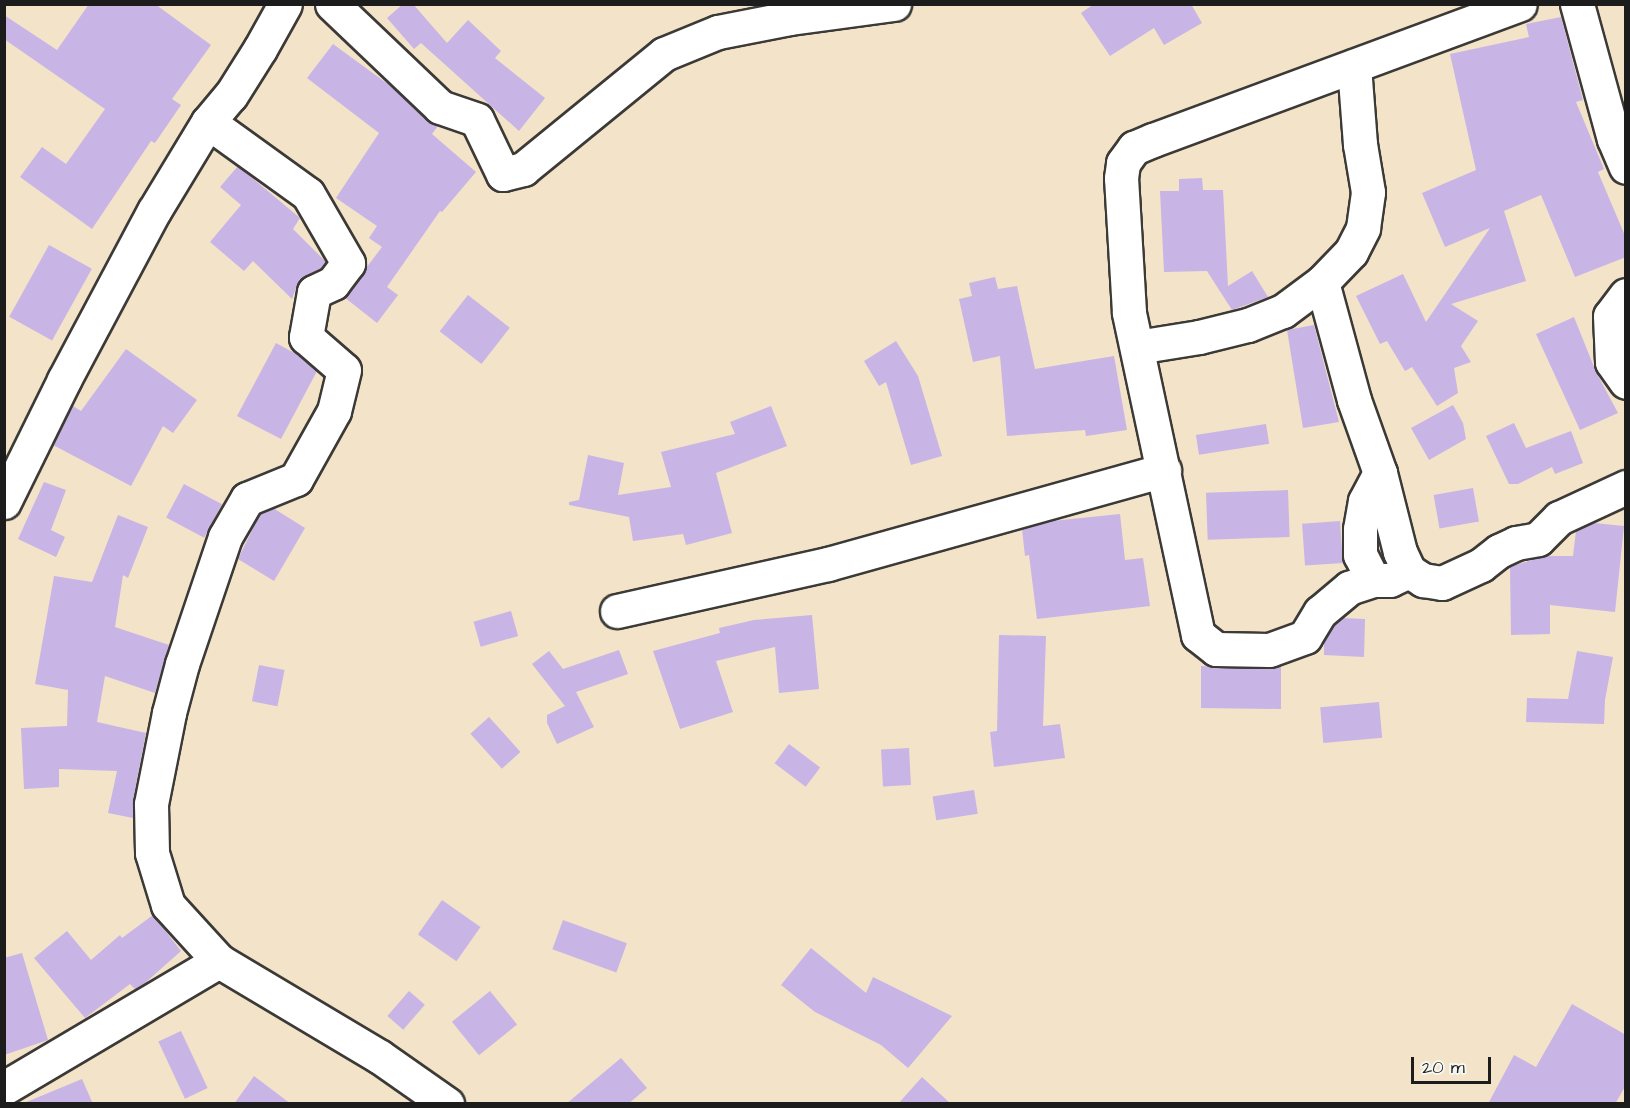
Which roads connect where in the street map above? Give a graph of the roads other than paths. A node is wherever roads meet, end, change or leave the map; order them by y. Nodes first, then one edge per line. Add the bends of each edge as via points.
1 (285, 4) edge
2 (332, 4) edge
3 (894, 4) edge
4 (1520, 4) edge
5 (1577, 4) edge
6 (1354, 66) junction
7 (208, 123) junction
8 (1626, 166) edge
9 (1322, 282) junction
10 (1626, 295) edge
11 (1137, 346) junction
12 (1626, 382) edge
13 (1164, 470) junction
14 (1380, 473) junction
15 (1626, 487) edge
16 (4, 502) edge
17 (1409, 571) junction
18 (1373, 580) junction
19 (617, 611) dead end
20 (219, 961) junction
21 (4, 1088) edge
22 (447, 1104) edge

1 - 7 street via 231,95
2 - 3 street via 440,107 477,120 503,174 523,169 664,54 718,32
4 - 6 street
5 - 8 street via 1614,139
6 - 9 street via 1368,192 1364,228 1351,252
6 - 11 street via 1134,148 1123,163 1121,178 1129,312
7 - 16 street via 107,296
7 - 20 street via 308,194 348,263 333,283 314,292 306,337 344,370 334,411 296,478 247,499 225,537 182,664 150,804 152,853 168,905
9 - 11 street via 1283,311 1248,325
9 - 14 street via 1354,400
10 - 12 street via 1610,316 1612,362
11 - 13 street
13 - 18 street via 1198,635 1216,649 1269,650 1305,637 1320,612 1349,588
13 - 19 street via 828,564
14 - 17 street via 1400,552
14 - 18 street via 1365,501 1360,529 1360,555
15 - 17 street via 1559,518 1538,538 1498,551 1481,565 1442,583 1423,580
17 - 18 street via 1390,580
20 - 21 street
20 - 22 street via 380,1057

